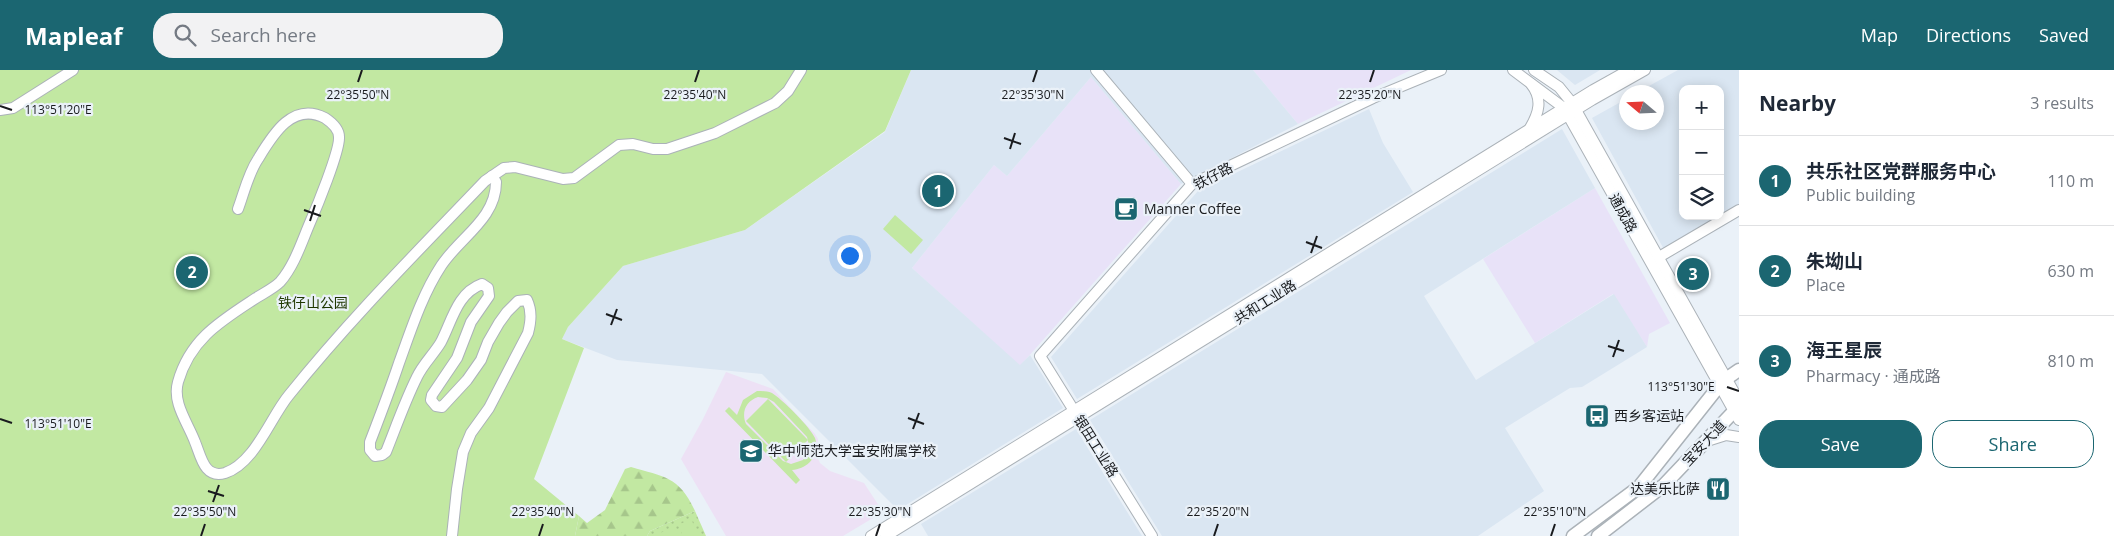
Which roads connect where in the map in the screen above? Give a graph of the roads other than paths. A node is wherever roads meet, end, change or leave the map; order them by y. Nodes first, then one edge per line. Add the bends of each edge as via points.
1 (74, 70) edge
2 (801, 70) edge
3 (1096, 70) edge
4 (1441, 70) edge
5 (1513, 70) edge
6 (1534, 70) edge
7 (1629, 70) edge
8 (1645, 70) edge
9 (1529, 81) junction
10 (1570, 109) junction
11 (0, 110) edge
12 (1528, 130) junction
13 (494, 179) junction
14 (1192, 184) junction
15 (238, 210) dead end
16 (1739, 210) edge
17 (1659, 257) junction
18 (1040, 356) joint
19 (1716, 370) junction
20 (1739, 370) edge
21 (1723, 382) junction
22 (1738, 410) edge
23 (1076, 414) junction
24 (1739, 437) edge
25 (1702, 445) junction
26 (452, 536) edge
27 (871, 536) edge
28 (886, 536) edge
29 (1152, 536) edge
30 (1573, 536) edge
31 (1598, 536) edge

1 - 11 street via 13,108
2 - 13 street via 788,91 775,103 715,133 667,149 619,145 574,178 562,179 515,167 504,168
3 - 14 street
4 - 14 street, 铁仔路 via 1373,98
5 - 9 street, 通成路
6 - 10 street, 通成路 via 1559,87
7 - 10 street, 共和工业路
8 - 10 street, 共和工业路
9 - 10 street, 通成路
9 - 12 street via 1539,105
10 - 12 street, 共和工业路
10 - 17 street, 通成路
10 - 19 street, 通成路
10 - 23 street, 共和工业路
12 - 23 street, 共和工业路
13 - 15 street via 352,319 287,397 256,447 240,465 223,474 211,472 202,465 176,395 178,381 199,341 211,328 280,282 294,261 337,148 339,136 334,126 325,118 314,115 294,116 284,123 273,134 254,165
13 - 26 street via 493,205 456,246 430,283 370,442 370,450 375,456 386,452 417,376 441,342 452,313 476,286 482,284 488,288 489,296 471,322 457,358 432,395 431,400 436,406 442,407 467,380 507,312 518,301 527,300 531,323 528,333 463,452
14 - 18 street, 铁仔路
16 - 17 street
17 - 19 street, 通成路
18 - 23 street, 银田工业路
19 - 21 street
20 - 21 main road, 宝安大道
21 - 22 street
21 - 30 main road, 宝安大道 via 1639,487
22 - 25 main road, 宝安大道
23 - 27 street, 共和工业路
23 - 28 street, 共和工业路
23 - 29 street, 银田工业路
24 - 25 street via 1720,436
25 - 31 main road, 宝安大道 via 1664,485

